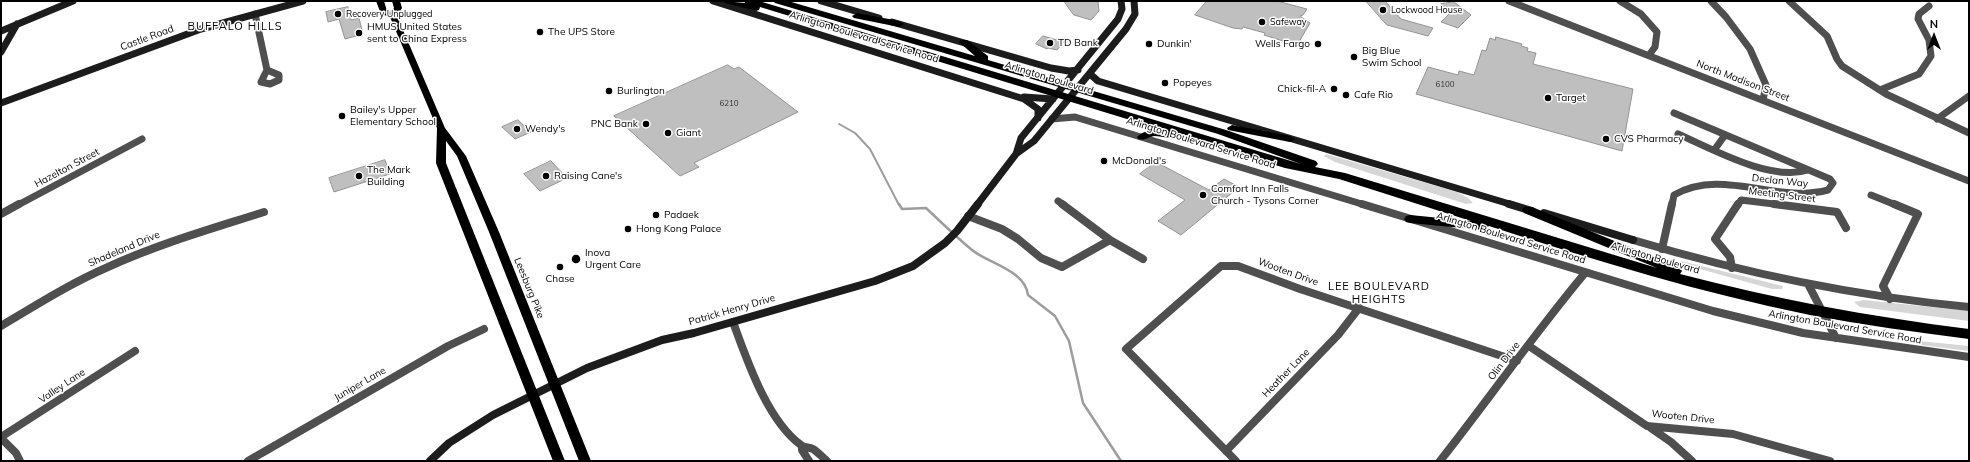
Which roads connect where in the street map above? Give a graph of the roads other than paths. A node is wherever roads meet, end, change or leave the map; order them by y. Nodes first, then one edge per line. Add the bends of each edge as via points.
1 (73, 1) edge
2 (303, 1) edge
3 (380, 1) edge
4 (396, 1) edge
5 (713, 1) edge
6 (728, 1) edge
7 (749, 1) edge
8 (778, 1) edge
9 (790, 1) edge
10 (821, 1) edge
11 (1121, 1) edge
12 (1134, 1) edge
13 (1509, 1) edge
14 (1620, 1) edge
15 (1711, 1) edge
16 (1789, 1) edge
17 (1929, 6) dead end
18 (255, 14) junction
19 (393, 16) junction
20 (821, 23) junction
21 (17, 24) junction
22 (898, 24) junction
23 (1, 31) edge
24 (4, 40) edge
25 (964, 42) junction
26 (1, 52) edge
27 (1649, 55) junction
28 (992, 63) junction
29 (267, 70) dead end
30 (1078, 70) junction
31 (1090, 74) junction
32 (1065, 85) junction
33 (1076, 89) junction
34 (1880, 90) junction
35 (1008, 94) junction
36 (1055, 96) junction
37 (1969, 96) edge
38 (1069, 97) junction
39 (1763, 100) junction
40 (1, 103) edge
41 (1095, 105) junction
42 (1674, 113) dead end
43 (1158, 114) junction
44 (1038, 118) junction
45 (1052, 119) junction
46 (1937, 119) junction
47 (441, 128) junction
48 (1969, 133) edge
49 (1678, 134) dead end
50 (1724, 135) junction
51 (1140, 136) junction
52 (1290, 139) junction
53 (142, 140) dead end
54 (1211, 141) junction
55 (1715, 149) junction
56 (1016, 154) junction
57 (1808, 170) junction
58 (1341, 176) junction
59 (1969, 181) edge
60 (1871, 195) dead end
61 (1058, 201) dead end
62 (1528, 210) junction
63 (264, 212) dead end
64 (1, 214) edge
65 (968, 216) junction
66 (1410, 219) junction
67 (1846, 228) dead end
68 (1517, 230) junction
69 (1110, 240) junction
70 (1662, 249) junction
71 (1143, 259) dead end
72 (1732, 268) junction
73 (1585, 273) junction
74 (1808, 284) junction
75 (1720, 289) junction
76 (1890, 298) junction
77 (1969, 307) edge
78 (1359, 308) junction
79 (1823, 313) junction
80 (733, 322) junction
81 (1, 326) edge
82 (484, 329) dead end
83 (1969, 334) edge
84 (1836, 338) junction
85 (1529, 346) junction
86 (135, 351) dead end
87 (1969, 357) edge
88 (1517, 362) junction
89 (555, 383) junction
90 (532, 394) junction
91 (1648, 426) junction
92 (1, 438) edge
93 (802, 446) junction
94 (1226, 451) junction
95 (20, 461) edge
96 (248, 461) edge
97 (430, 461) edge
98 (559, 461) edge
99 (585, 461) edge
100 (809, 461) edge
101 (827, 461) edge
102 (1236, 461) edge
103 (1440, 461) edge
104 (1692, 461) edge
105 (1830, 461) edge

1 - 21 street
2 - 18 street, Castle Road
3 - 19 main road, Leesburg Pike via 384,12
4 - 19 main road via 398,8
5 - 35 street, Arlington Boulevard Service Road
6 - 20 highway
7 - 20 highway, Arlington Boulevard
8 - 28 highway, Arlington Boulevard
9 - 22 highway
10 - 22 street
11 - 30 street, Patrick Henry Drive via 1122,9 1118,19
12 - 31 street, Patrick Henry Drive via 1135,14 1132,22
13 - 27 street, North Madison Street
14 - 27 street via 1644,16 1657,32 1655,47
15 - 39 street via 1750,49 1766,85
16 - 34 street via 1827,36 1832,44 1834,56 1841,65
17 - 34 street via 1918,14 1918,20 1928,40 1931,56 1919,74
18 - 29 street
18 - 40 street, Castle Road via 201,29
19 - 47 main road, Leesburg Pike
20 - 36 highway, Arlington Boulevard
21 - 23 street
21 - 24 street
22 - 25 street
24 - 26 street
25 - 28 highway
25 - 30 street via 1051,68
27 - 39 street, North Madison Street
28 - 32 highway, Arlington Boulevard
30 - 32 street, Patrick Henry Drive
31 - 33 street, Patrick Henry Drive
31 - 52 street via 1098,81
32 - 33 highway, Arlington Boulevard
32 - 36 street, Patrick Henry Drive
33 - 38 street, Patrick Henry Drive
33 - 43 highway, Arlington Boulevard
34 - 46 street
35 - 36 street, Arlington Boulevard Service Road via 1026,98
35 - 44 street, Arlington Boulevard Service Road via 1031,103 1039,112
36 - 38 highway, Arlington Boulevard
36 - 44 street, Patrick Henry Drive
37 - 46 street
38 - 41 highway, Arlington Boulevard
38 - 45 street, Patrick Henry Drive
39 - 59 street, North Madison Street
41 - 51 highway via 1134,122
41 - 54 highway, Arlington Boulevard
42 - 50 street, Declan Way
43 - 52 highway
43 - 58 highway, Arlington Boulevard via 1229,134
44 - 56 street, Patrick Henry Drive via 1021,138
45 - 51 street, Arlington Boulevard Service Road via 1075,117
45 - 56 street, Patrick Henry Drive via 1034,141
46 - 48 street
47 - 89 main road, Leesburg Pike via 461,156
47 - 90 main road, Leesburg Pike via 441,163
49 - 55 street
50 - 55 street
50 - 57 street, Declan Way
51 - 54 highway via 1161,132
51 - 66 street, Arlington Boulevard Service Road
52 - 62 street
53 - 64 street, Hazelton Street
54 - 58 highway, Arlington Boulevard via 1289,165
55 - 57 street via 1760,168 1800,174
56 - 65 street, Patrick Henry Drive
57 - 70 street, Declan Way via 1830,179 1833,187 1814,195 1716,183 1691,186 1683,190 1674,195
58 - 68 highway, Arlington Boulevard
60 - 76 street via 1918,214 1883,286
61 - 69 street
62 - 70 street
62 - 75 highway
63 - 81 street, Shadeland Drive via 172,241 108,267
65 - 69 street via 1002,229 1041,258 1062,267
65 - 80 street, Patrick Henry Drive via 945,243 928,257 895,274
66 - 68 highway
66 - 73 street, Arlington Boulevard Service Road
67 - 72 street, Meeting Street via 1837,212 1741,200 1715,239 1730,257
68 - 75 highway, Arlington Boulevard
69 - 71 street
70 - 72 street
72 - 74 street
73 - 84 street, Arlington Boulevard Service Road via 1713,311
73 - 85 street, Olin Drive
74 - 76 street
74 - 79 street
75 - 79 highway, Arlington Boulevard
76 - 77 street
78 - 88 street, Wooten Drive
78 - 94 street, Heather Lane via 1338,335
78 - 94 street, Wooten Drive via 1228,265 1216,269 1126,349
79 - 83 highway, Arlington Boulevard
79 - 84 street
80 - 89 street, Patrick Henry Drive via 636,349
80 - 93 street via 750,368 771,409
82 - 96 street, Juniper Lane via 448,346
84 - 87 street, Arlington Boulevard Service Road
85 - 88 street, Olin Drive
85 - 91 street, Wooten Drive
86 - 92 street, Valley Lane
88 - 103 street, Olin Drive
89 - 90 street, Patrick Henry Drive
89 - 99 main road, Leesburg Pike
90 - 97 street, Patrick Henry Drive via 467,430
90 - 98 main road, Leesburg Pike
91 - 104 street
91 - 105 street, Wooten Drive via 1733,434
92 - 95 street via 16,453
93 - 100 street
93 - 101 street via 812,449
94 - 102 street

